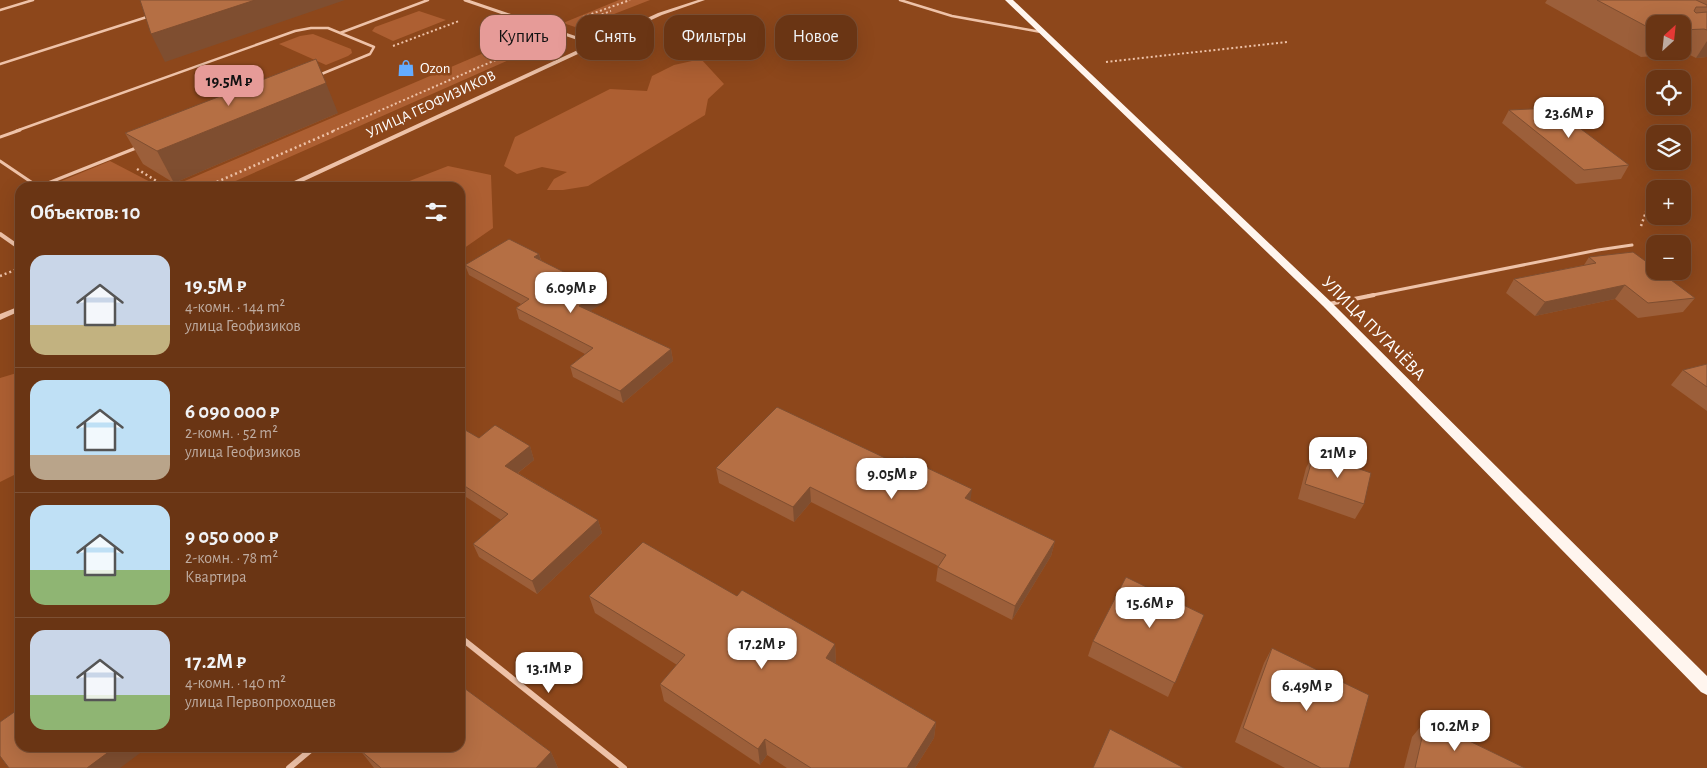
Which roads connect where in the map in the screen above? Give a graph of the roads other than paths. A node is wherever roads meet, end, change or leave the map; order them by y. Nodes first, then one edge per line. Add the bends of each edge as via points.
1 (33, 0) edge
2 (428, 0) edge
3 (465, 0) edge
4 (703, 0) edge
5 (900, 0) edge
6 (1009, 0) edge
7 (0, 10) edge
8 (155, 14) edge
9 (654, 17) edge
10 (1043, 32) junction
11 (340, 33) junction
12 (576, 38) edge
13 (576, 52) edge
14 (0, 64) edge
15 (316, 76) edge
16 (0, 137) edge
17 (139, 147) edge
18 (0, 161) edge
19 (32, 182) edge
20 (51, 182) edge
21 (295, 182) edge
22 (0, 234) edge
23 (15, 244) edge
24 (1632, 245) dead end
25 (1327, 304) junction
26 (15, 310) edge
27 (0, 317) edge
28 (465, 640) edge
29 (1707, 687) edge
30 (308, 752) edge
31 (289, 768) edge
32 (624, 768) edge

1 - 7 lane
2 - 11 lane
3 - 12 street
4 - 9 street, УЛИЦА ГЕОФИЗИКОВ
5 - 10 lane via 967,20
6 - 10 main road, УЛИЦА ПУГАЧЁВА
8 - 14 lane
10 - 25 main road, УЛИЦА ПУГАЧЁВА
11 - 15 lane via 371,45 374,51
11 - 16 lane via 319,27 295,31
13 - 21 street, УЛИЦА ГЕОФИЗИКОВ
17 - 20 lane
18 - 19 lane
22 - 23 street
24 - 25 lane
25 - 29 main road, УЛИЦА ПУГАЧЁВА
26 - 27 street
28 - 32 street
30 - 31 street

